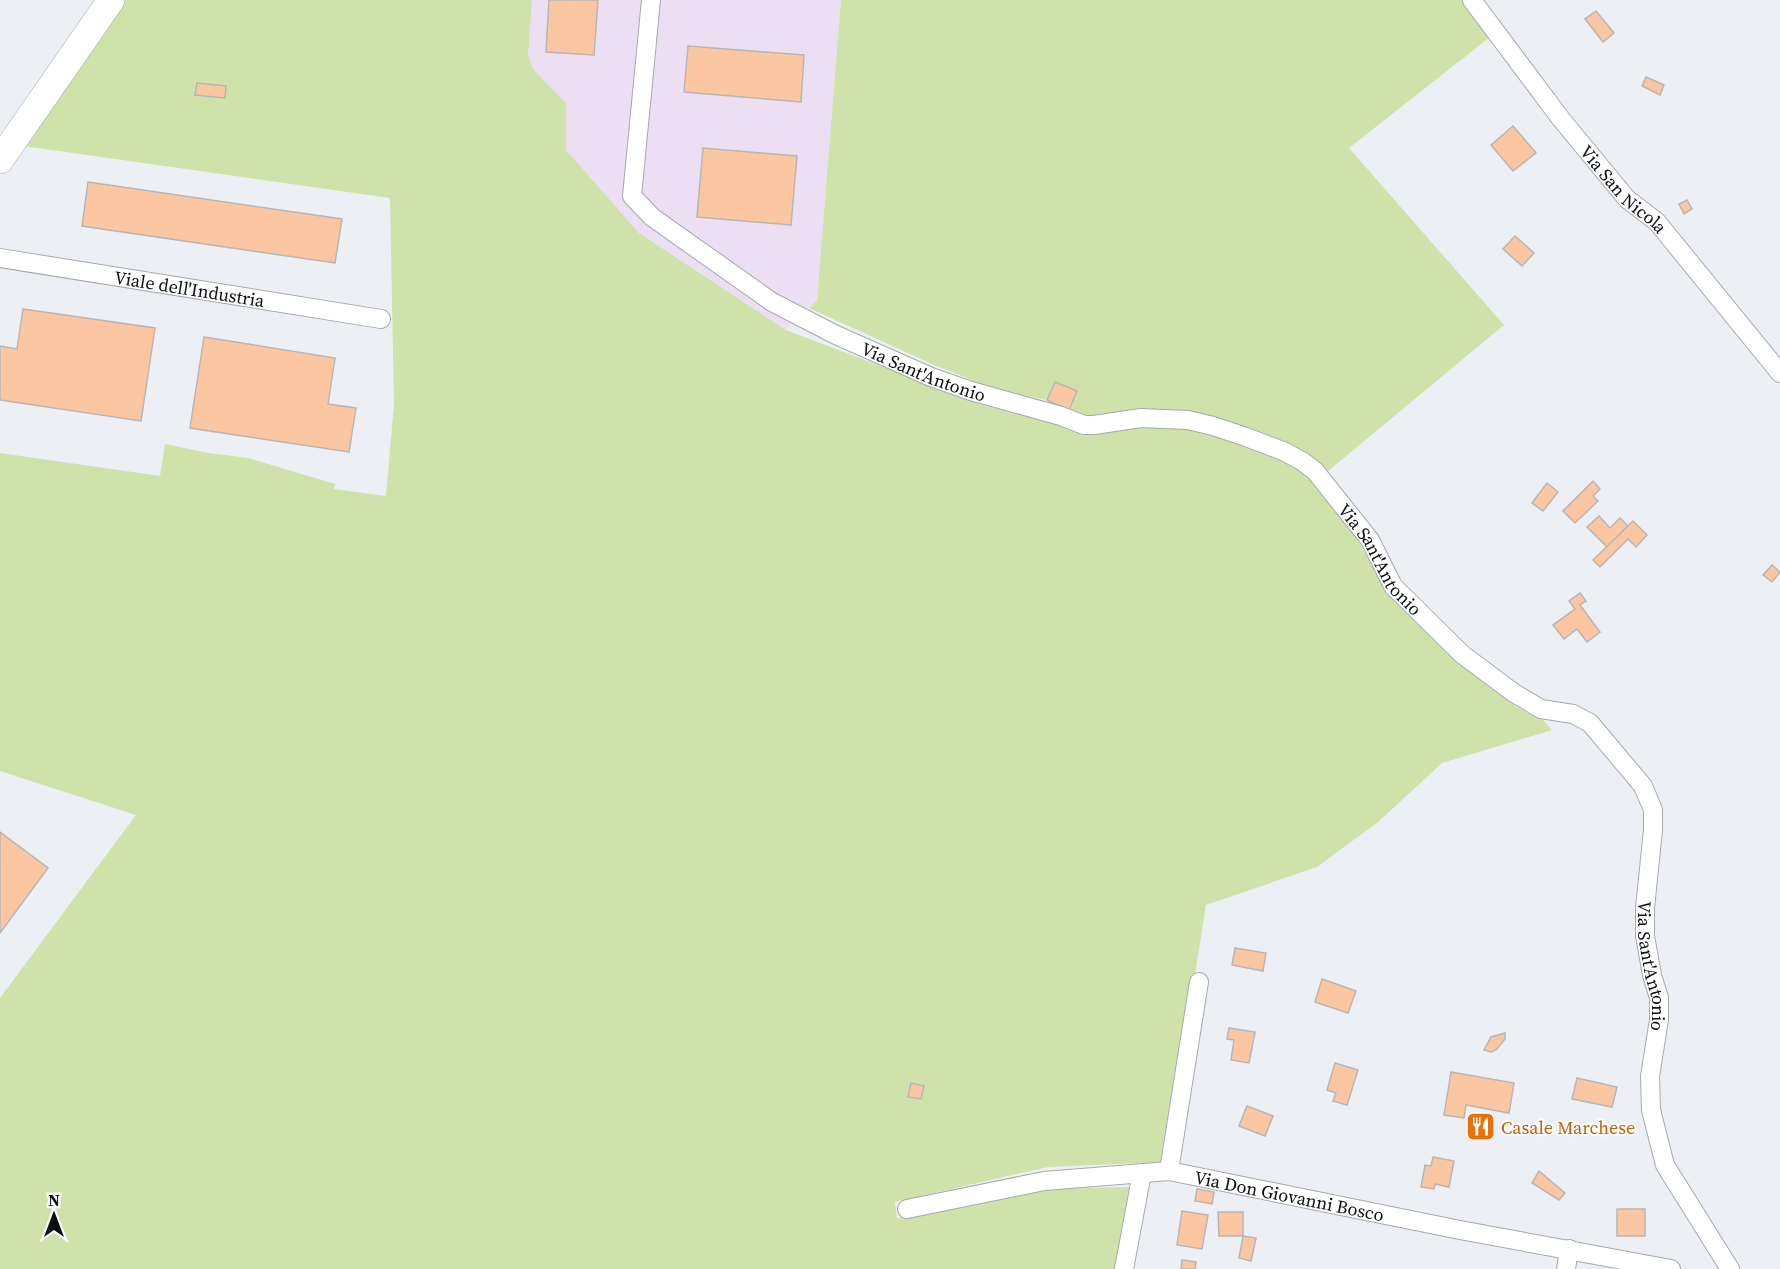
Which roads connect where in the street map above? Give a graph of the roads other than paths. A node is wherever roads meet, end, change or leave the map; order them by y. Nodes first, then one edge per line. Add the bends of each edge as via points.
1 (111, 0) edge
2 (651, 0) edge
3 (1472, 0) edge
4 (0, 160) edge
5 (0, 258) edge
6 (381, 319) dead end
7 (1780, 374) edge
8 (1199, 982) dead end
9 (1169, 1171) junction
10 (1142, 1173) junction
11 (907, 1209) dead end
12 (1569, 1250) junction
13 (1124, 1269) edge
14 (1566, 1269) edge
15 (1671, 1269) edge
16 (1730, 1269) edge

1 - 4 street
2 - 16 street, Via Sant'Antonio via 632,196 651,217 772,302 931,377 1084,425 1141,418 1188,420 1246,437 1302,460 1370,540 1393,586 1463,655 1541,709 1573,714 1590,723 1643,786 1653,810 1645,936 1659,998 1659,1020 1650,1076 1651,1110 1665,1165
3 - 7 street, Via San Nicola via 1627,199 1657,222
5 - 6 street, Viale dell'Industria
8 - 9 street
9 - 10 street, Via Don Giovanni Bosco
9 - 12 street, Via Don Giovanni Bosco
10 - 11 street, Via Don Giovanni Bosco via 1044,1181
10 - 13 street
12 - 14 street
12 - 15 street, Via Don Giovanni Bosco

